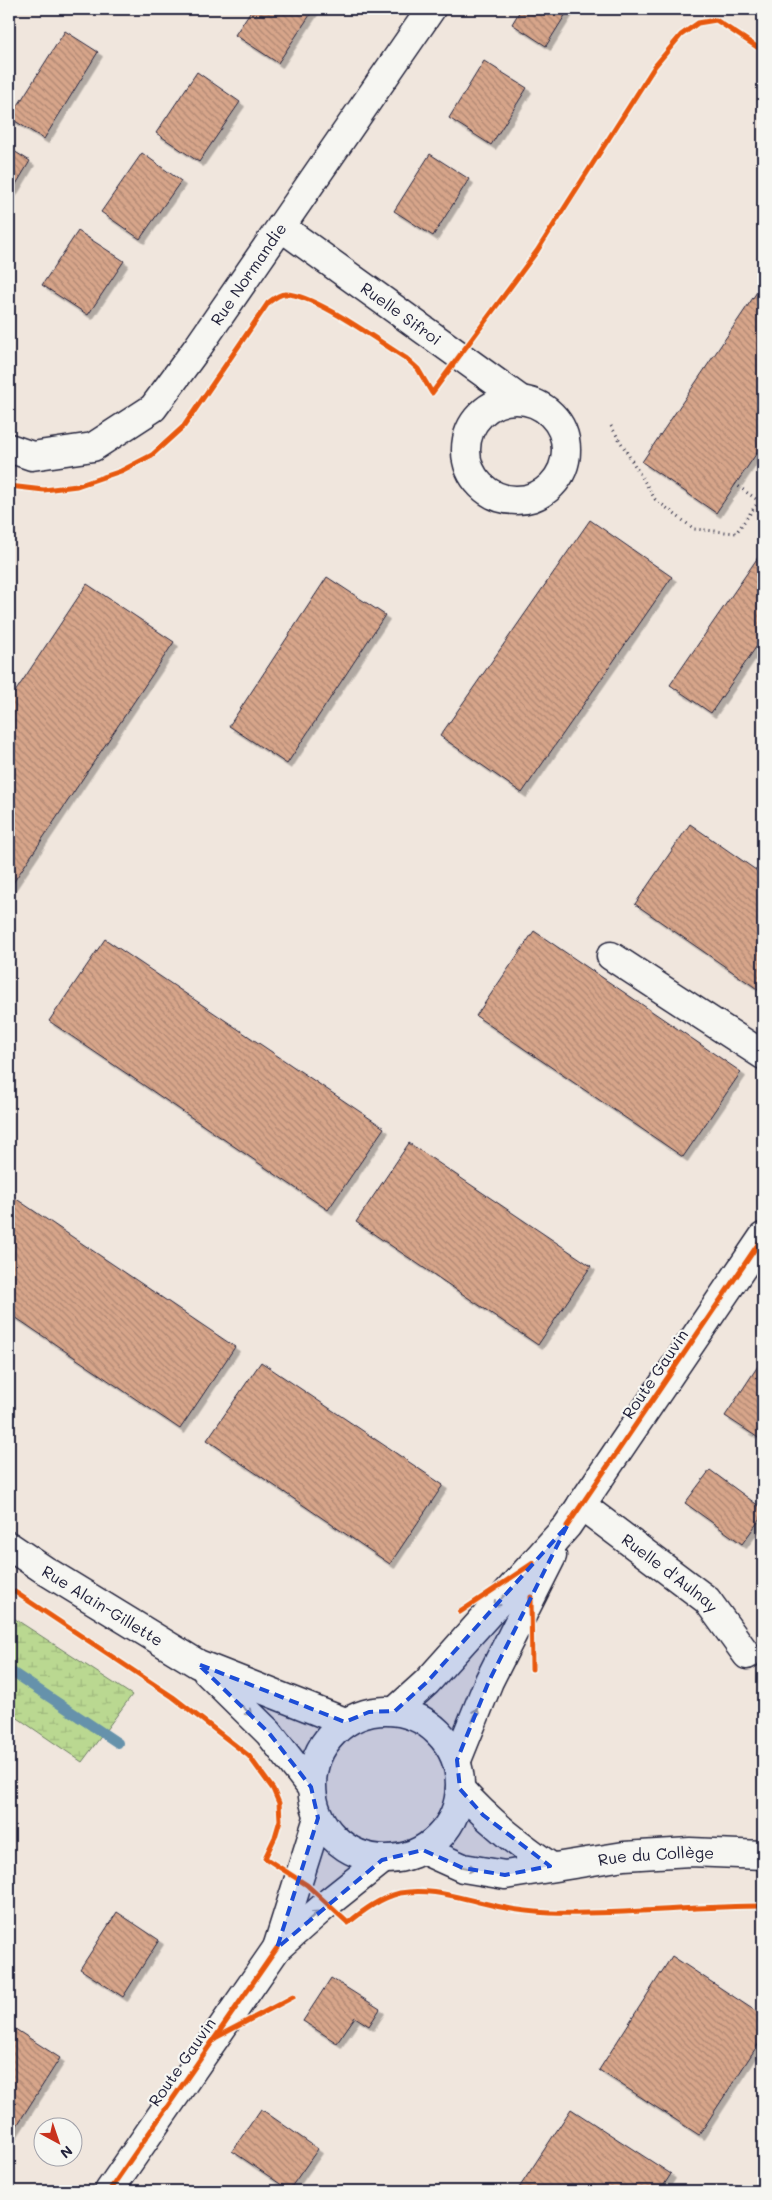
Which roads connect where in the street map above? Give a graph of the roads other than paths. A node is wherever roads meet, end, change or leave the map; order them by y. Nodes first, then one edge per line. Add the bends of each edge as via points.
1 (431, 9) edge
2 (281, 226) junction
3 (521, 400) dead end
4 (9, 448) edge
5 (611, 956) dead end
6 (763, 1055) edge
7 (763, 1237) edge
8 (574, 1515) junction
9 (9, 1546) edge
10 (746, 1655) dead end
11 (198, 1664) junction
12 (395, 1711) junction
13 (345, 1722) junction
14 (456, 1760) junction
15 (310, 1787) junction
16 (460, 1789) junction
17 (318, 1818) junction
18 (423, 1850) junction
19 (763, 1855) edge
20 (382, 1860) junction
21 (550, 1866) junction
22 (277, 1948) junction
23 (109, 2191) edge

1 - 2 street, Rue Normandie
2 - 3 street, Ruelle Sifroi
2 - 4 street, Rue Normandie via 153,408 93,447 32,456
5 - 6 street
7 - 8 street, Route Gauvin
8 - 10 street, Ruelle d'Aulnay via 706,1600
8 -> 12 street, Route Gauvin via 427,1682
14 -> 8 street, Route Gauvin via 489,1681
9 - 11 street, Rue Alain-Gillette
11 - 13 street, Rue Alain-Gillette
11 -> 15 street, Rue Alain-Gillette via 269,1733
12 - 13 street via 369,1712
12 - 14 street via 415,1716 433,1727 447,1742
13 - 15 street via 326,1739 314,1762
14 - 16 street
15 - 17 street
16 - 18 street via 455,1813 442,1834
16 - 21 street via 483,1815
17 - 20 street via 344,1847 362,1856
17 - 22 street, Route Gauvin
18 - 20 street via 403,1858
18 -> 21 street, Rue du Collège via 462,1868 505,1875
19 - 21 street, Rue du Collège via 690,1852 624,1856
22 -> 20 street, Route Gauvin
22 - 23 street, Route Gauvin

